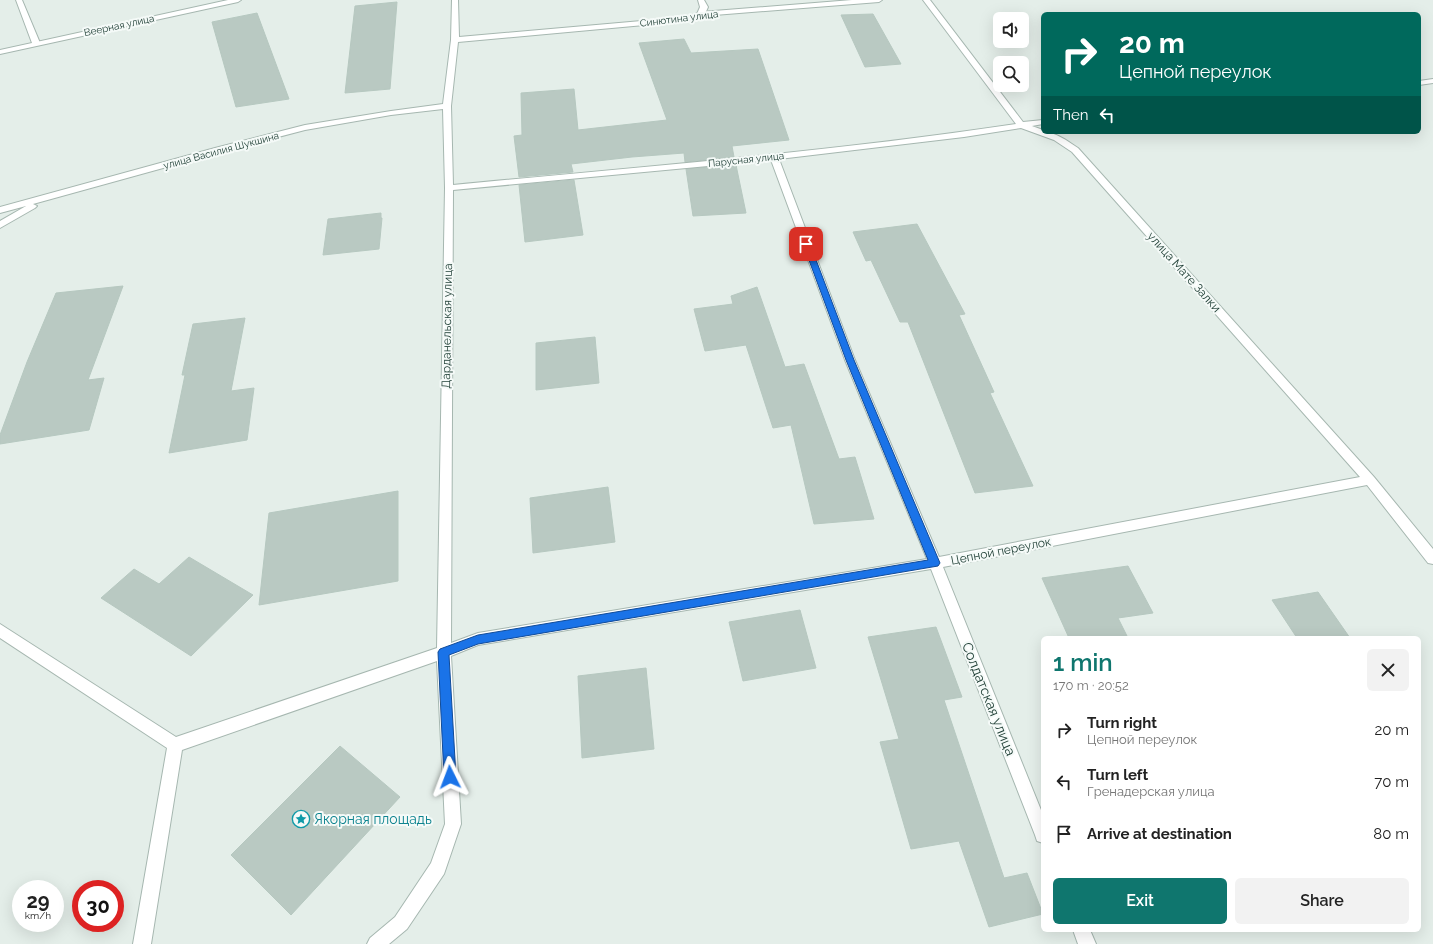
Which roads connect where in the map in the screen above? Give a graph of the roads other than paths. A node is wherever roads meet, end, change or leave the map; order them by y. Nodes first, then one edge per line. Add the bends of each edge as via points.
1 (19, 0) edge
2 (238, 0) edge
3 (455, 0) edge
4 (701, 0) edge
5 (879, 0) edge
6 (926, 0) edge
7 (701, 14) junction
8 (456, 40) junction
9 (36, 43) junction
10 (0, 52) edge
11 (1433, 81) edge
12 (1421, 83) edge
13 (447, 106) junction
14 (1041, 122) edge
15 (1021, 125) junction
16 (1041, 132) edge
17 (1046, 134) edge
18 (774, 157) junction
19 (449, 188) junction
20 (45, 198) junction
21 (0, 210) edge
22 (0, 225) edge
23 (1370, 480) junction
24 (1433, 559) edge
25 (935, 563) junction
26 (0, 630) edge
27 (444, 652) junction
28 (175, 746) junction
29 (1041, 830) edge
30 (1082, 932) edge
31 (142, 944) edge
32 (376, 944) edge
33 (1087, 944) edge

1 - 9 street
2 - 9 street, Веерная улица
3 - 8 street, Дарданельская улица
4 - 7 street via 704,7
5 - 7 street, Синютина улица
6 - 15 street
7 - 8 street, Синютина улица via 688,19
8 - 13 street, Дарданельская улица
9 - 10 street, Веерная улица
11 - 12 street
13 - 19 street, Дарданельская улица
13 - 20 street, улица Василия Шукшина via 306,128
14 - 15 street, Парусная улица
15 - 16 street, улица Мате Залки
15 - 18 street, Парусная улица
17 - 23 street, улица Мате Залки via 1076,150
18 - 19 street, Парусная улица
18 - 25 street, Солдатская улица via 850,360
19 - 27 street, Дарданельская улица
20 - 21 street, улица Василия Шукшина
20 - 22 street
23 - 24 street, улица Мате Залки
23 - 25 street, Цепной переулок
25 - 27 street, Цепной переулок via 478,639
25 - 29 street, Солдатская улица
26 - 28 street
27 - 28 street
27 - 32 street via 452,824 438,868 401,923
28 - 31 street
30 - 33 street

